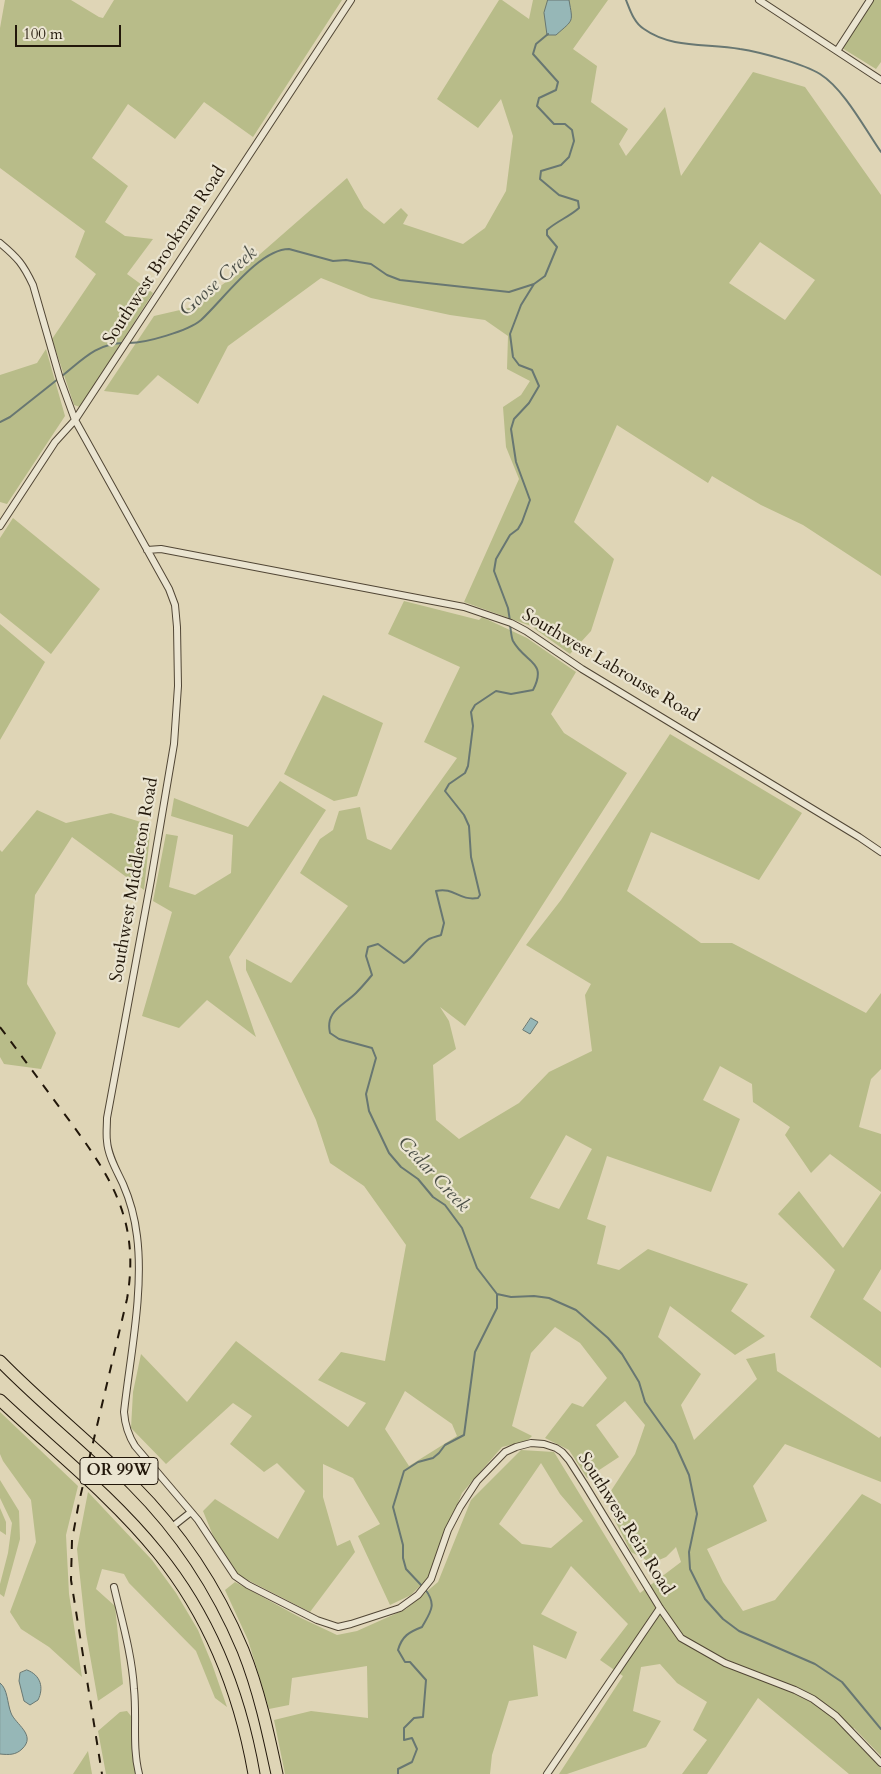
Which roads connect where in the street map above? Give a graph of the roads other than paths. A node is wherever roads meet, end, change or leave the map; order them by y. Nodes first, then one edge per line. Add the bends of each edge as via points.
1 (351, 0) edge
2 (758, 0) edge
3 (870, 0) edge
4 (838, 51) junction
5 (881, 80) edge
6 (0, 243) edge
7 (75, 420) junction
8 (0, 526) edge
9 (148, 550) junction
10 (881, 852) edge
11 (0, 1361) edge
12 (0, 1400) edge
13 (191, 1512) junction
14 (172, 1528) junction
15 (114, 1587) dead end
16 (660, 1608) junction
17 (881, 1763) edge
18 (139, 1774) edge
19 (254, 1774) edge
20 (277, 1774) edge
21 (547, 1774) edge

1 - 7 street, Southwest Brookman Road
2 - 4 street
3 - 4 street
4 - 5 street
6 - 7 street, Southwest Middleton Road via 19,259 33,285
7 - 8 street, Southwest Brookman Road via 55,442
7 - 9 street, Southwest Middleton Road
9 - 10 street, Southwest Labrousse Road via 161,549 464,607 498,618 526,631 582,669
9 - 13 street, Southwest Middleton Road via 175,605 177,716 151,880 107,1118 107,1142 132,1212 140,1260 125,1424 135,1446
11 - 14 highway, OR 99W via 132,1484
12 - 19 highway, OR 99W via 108,1499 157,1552 184,1588 210,1634 231,1684
13 - 14 street
13 - 16 street, Southwest Rein Road via 235,1576 322,1622 338,1627 411,1602 425,1588 448,1530 477,1482 505,1452 530,1443 544,1444 562,1452 569,1460
14 - 20 highway, OR 99W via 212,1585 244,1651
15 - 18 street via 133,1675 134,1742
16 - 17 street, Southwest Rein Road via 676,1633 687,1643 824,1706
16 - 21 street

